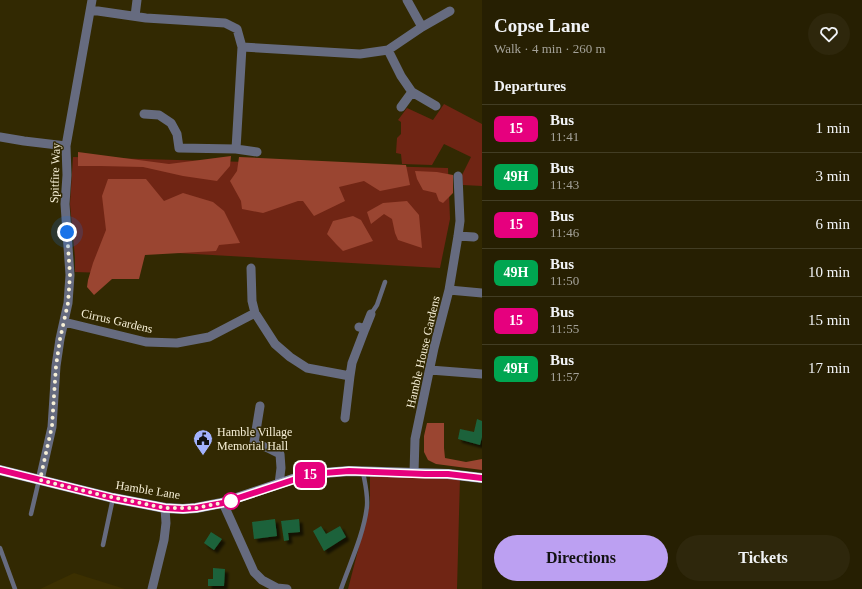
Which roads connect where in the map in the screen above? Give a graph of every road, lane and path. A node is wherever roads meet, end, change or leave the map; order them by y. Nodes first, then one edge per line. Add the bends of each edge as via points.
1 (92, 0) edge
2 (137, 0) edge
3 (407, 0) edge
4 (91, 10) junction
5 (450, 11) dead end
6 (135, 16) junction
7 (422, 27) junction
8 (242, 47) junction
9 (388, 50) junction
10 (412, 92) junction
11 (436, 106) dead end
12 (401, 107) dead end
13 (144, 114) dead end
14 (0, 137) edge
15 (66, 146) junction
16 (236, 149) junction
17 (257, 152) dead end
18 (458, 176) dead end
19 (458, 236) junction
20 (474, 237) dead end
21 (251, 268) dead end
22 (385, 282) dead end
23 (449, 290) junction
24 (482, 293) edge
25 (254, 313) junction
26 (371, 314) joint
27 (64, 322) junction
28 (430, 370) junction
29 (482, 374) edge
30 (350, 376) junction
31 (260, 406) dead end
32 (345, 418) dead end
33 (0, 470) edge
34 (362, 472) junction
35 (414, 473) junction
36 (482, 478) edge
37 (40, 480) junction
38 (279, 484) junction
39 (113, 498) junction
40 (223, 503) junction
41 (165, 508) junction
42 (31, 514) dead end
43 (103, 545) dead end
44 (0, 548) edge
45 (15, 589) edge
46 (152, 589) edge
47 (287, 589) edge
48 (341, 589) edge

1 - 4 street, Spitfire Way
2 - 6 street
3 - 7 street
4 - 6 street
4 - 15 street, Spitfire Way
5 - 7 street
6 - 8 street via 225,23 237,29
7 - 9 street
8 - 9 street via 360,54
8 - 16 street
9 - 10 street
10 - 11 street
10 - 12 street
13 - 16 street via 159,115 171,123 177,134 179,148
14 - 15 street
15 - 27 street, Spitfire Way via 68,175 65,204 70,275
16 - 17 street
18 - 19 street, Hamble House Gardens
19 - 20 street
19 - 23 street, Hamble House Gardens
21 - 25 street
22 - 26 lane
23 - 24 street
23 - 28 street, Hamble House Gardens
25 - 27 street, Cirrus Gardens via 209,337 177,343 146,342
25 - 30 street via 275,344 290,357 307,368
26 - 30 street via 362,328
27 - 37 street, Spitfire Way via 56,366 52,426
28 - 29 street
28 - 35 street, Hamble House Gardens via 415,440
30 - 32 street
31 - 38 street via 254,443 280,454
33 - 37 main road, Hamble Lane
34 - 35 main road, Hamble Lane
34 - 38 main road, Hamble Lane via 324,473
34 - 48 lane via 367,505 361,532
35 - 36 main road, Hamble Lane
37 - 39 main road, Hamble Lane
37 - 42 lane
38 - 40 main road, Hamble Lane
39 - 41 main road, Hamble Lane
39 - 43 lane
40 - 41 main road, Hamble Lane via 196,508
40 - 47 street via 254,572 277,588
41 - 46 street via 164,540
44 - 45 lane

